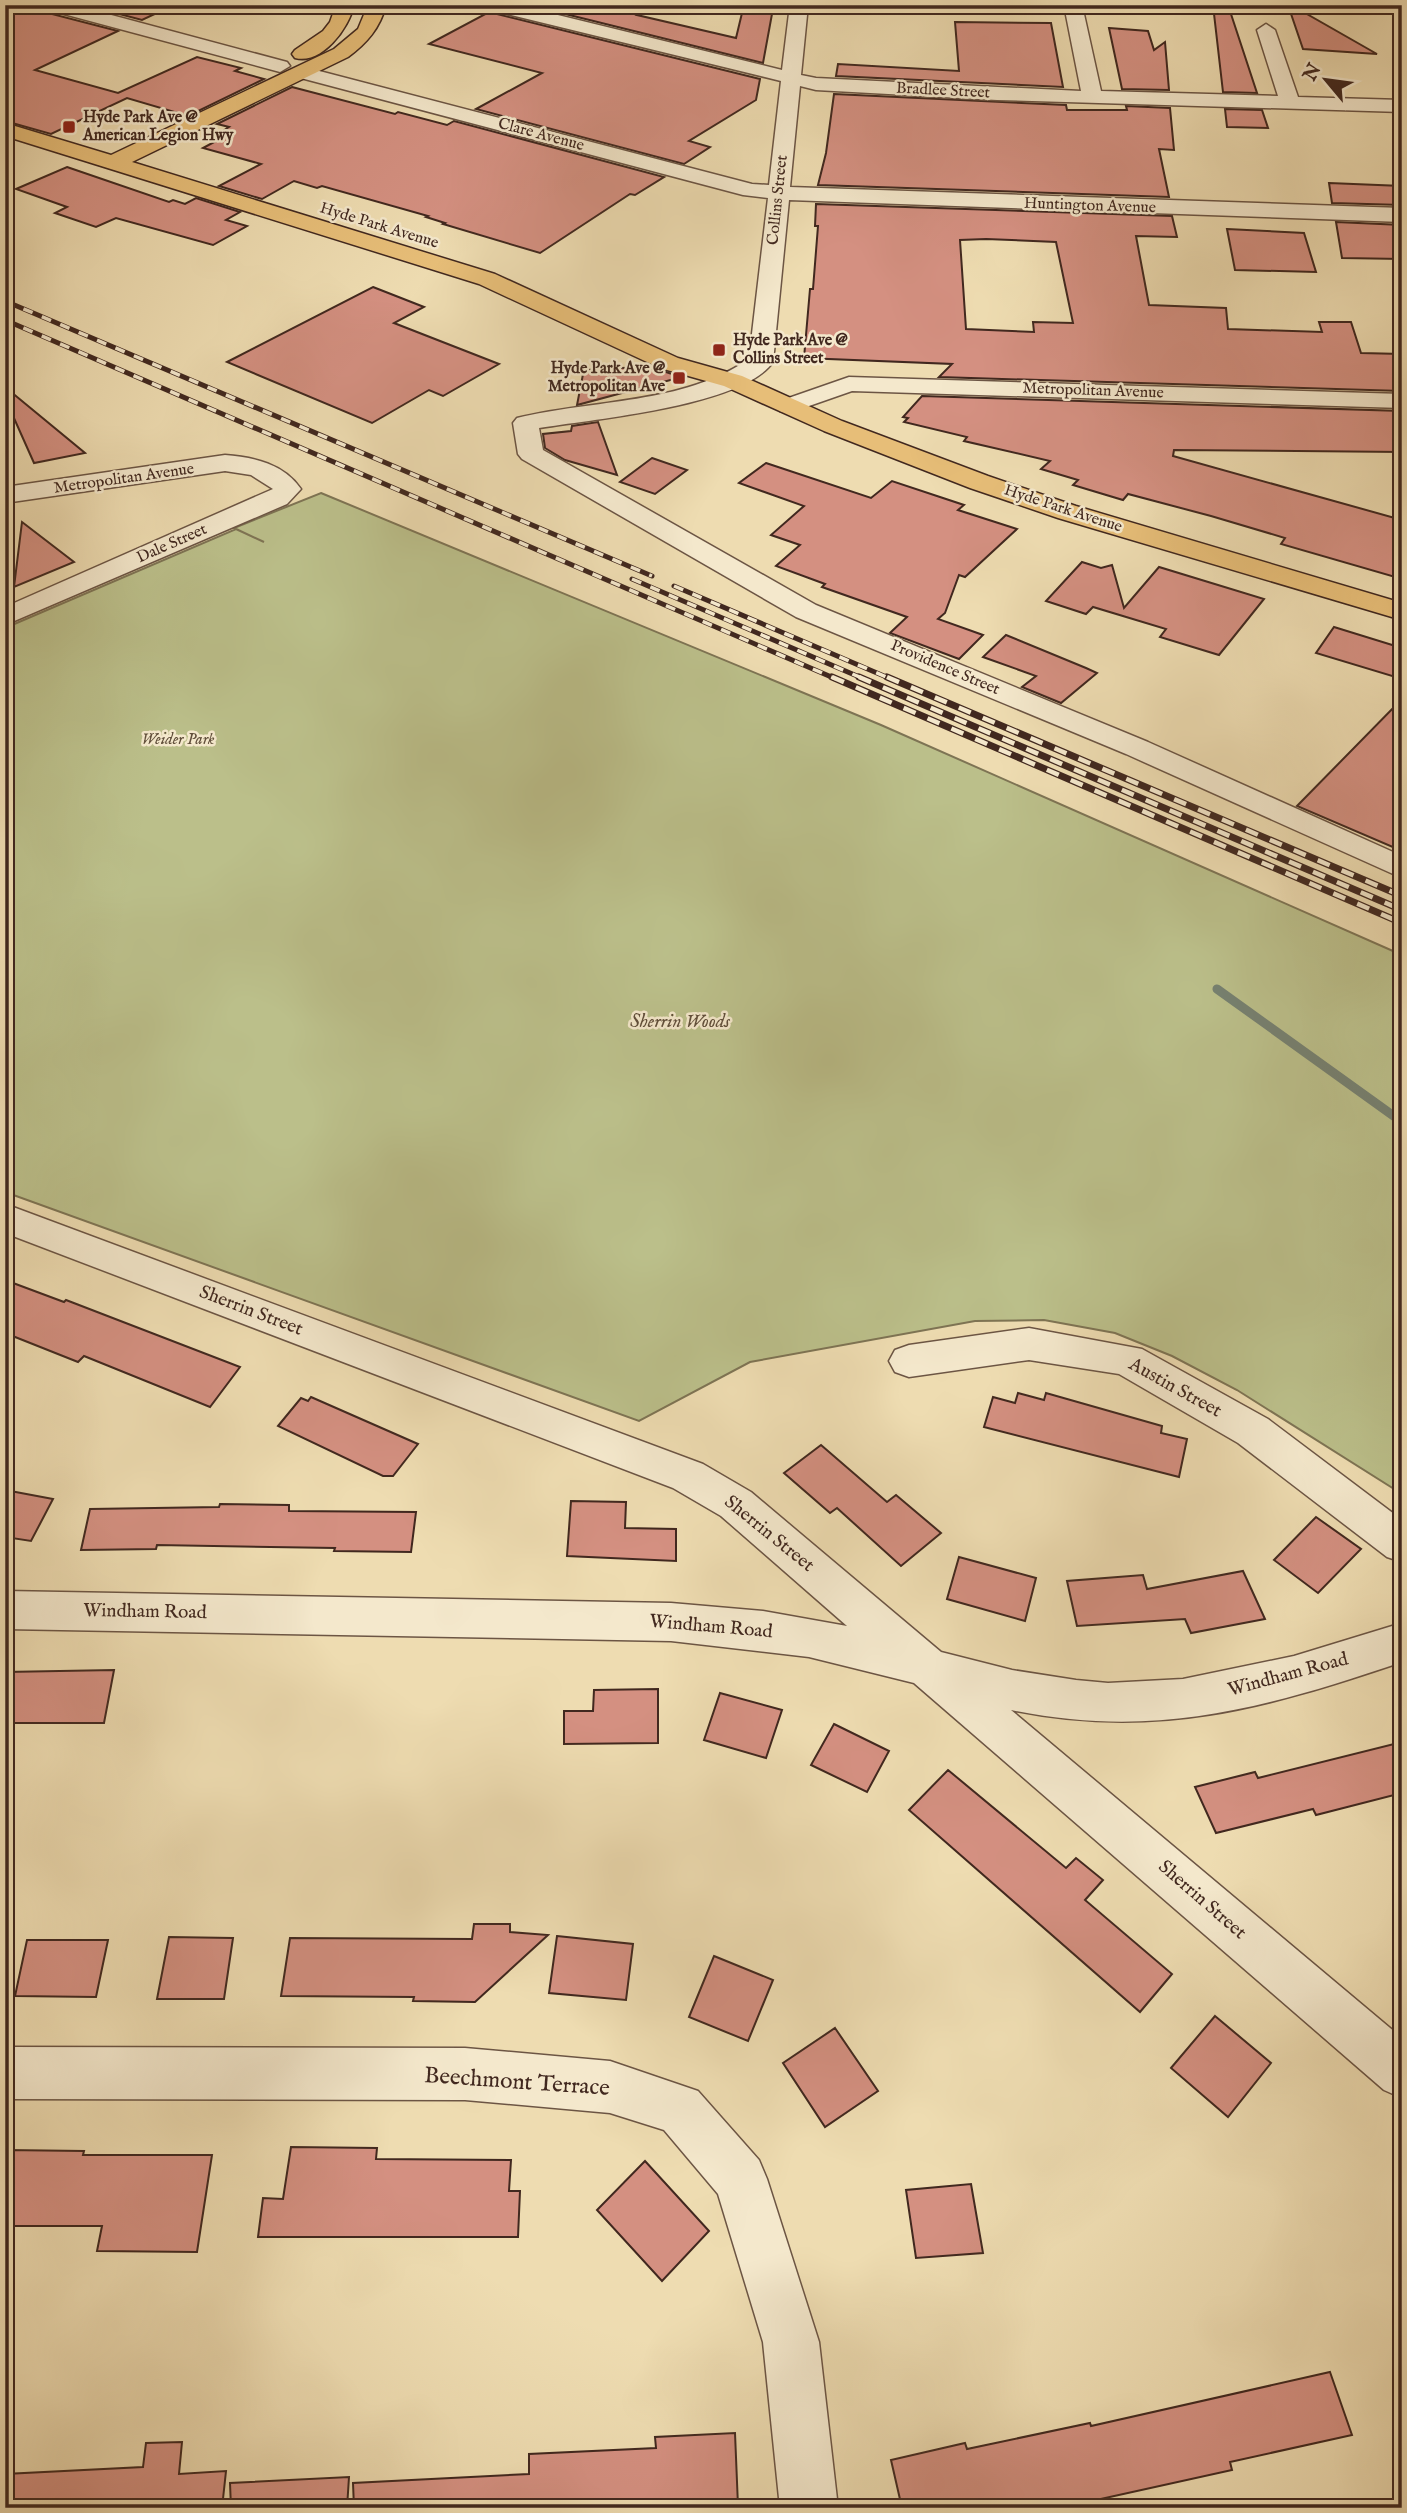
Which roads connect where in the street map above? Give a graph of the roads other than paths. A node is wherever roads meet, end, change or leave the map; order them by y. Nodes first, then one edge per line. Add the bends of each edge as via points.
1 (52, 5) edge
2 (345, 5) edge
3 (377, 5) edge
4 (493, 5) edge
5 (799, 5) edge
6 (1073, 5) edge
7 (545, 10) edge
8 (1266, 30) dead end
9 (280, 66) junction
10 (304, 73) junction
11 (790, 76) junction
12 (1091, 96) junction
13 (1290, 102) junction
14 (1402, 106) edge
15 (5, 114) edge
16 (5, 129) edge
17 (112, 155) junction
18 (779, 192) junction
19 (1402, 215) edge
20 (507, 264) dead end
21 (695, 347) dead end
22 (733, 381) junction
23 (1402, 401) edge
24 (789, 407) junction
25 (244, 463) joint
26 (5, 495) edge
27 (1402, 612) edge
28 (5, 617) edge
29 (1402, 868) edge
30 (5, 1218) edge
31 (909, 1361) dead end
32 (1402, 1544) edge
33 (5, 1611) edge
34 (1402, 1642) edge
35 (931, 1668) junction
36 (1402, 2071) edge
37 (5, 2073) edge
38 (809, 2508) edge

1 - 9 street
2 - 9 main road via 335,29 320,44
3 - 10 main road via 373,22 360,40
4 - 7 street, Bradlee Street
5 - 11 street, Collins Street
6 - 12 street
7 - 11 street, Bradlee Street
8 - 13 street
9 - 17 main road
10 - 17 main road
10 - 18 street, Clare Avenue via 751,190
11 - 12 street, Bradlee Street via 816,84
11 - 18 street, Collins Street
12 - 13 street, Bradlee Street
13 - 14 street, Bradlee Street
15 - 17 main road, Hyde Park Avenue
16 - 17 main road, Hyde Park Avenue
17 - 20 main road, Hyde Park Avenue
17 - 22 main road, Hyde Park Avenue via 487,279 669,363
18 - 19 street, Huntington Avenue
18 - 22 street, Collins Street via 761,362
21 - 22 main road, Hyde Park Avenue
22 - 24 main road, Hyde Park Avenue
22 - 29 street, Providence Street via 682,397 526,423 531,454 806,611 1137,748
23 - 24 street, Metropolitan Avenue via 849,384
24 - 27 main road, Hyde Park Avenue via 1067,512
25 - 26 street, Metropolitan Avenue
25 - 28 street, Dale Street via 279,478 288,489 278,498
30 - 35 street, Sherrin Street via 688,1476 736,1504
31 - 32 street, Austin Street via 1029,1344 1128,1360 1253,1431
33 - 35 street, Windham Road via 671,1622 789,1634
34 - 35 street, Windham Road via 1264,1684 1155,1702 1059,1698
35 - 36 street, Sherrin Street
37 - 38 street, Beechmont Terrace via 465,2074 610,2087 680,2109 740,2179 792,2342

